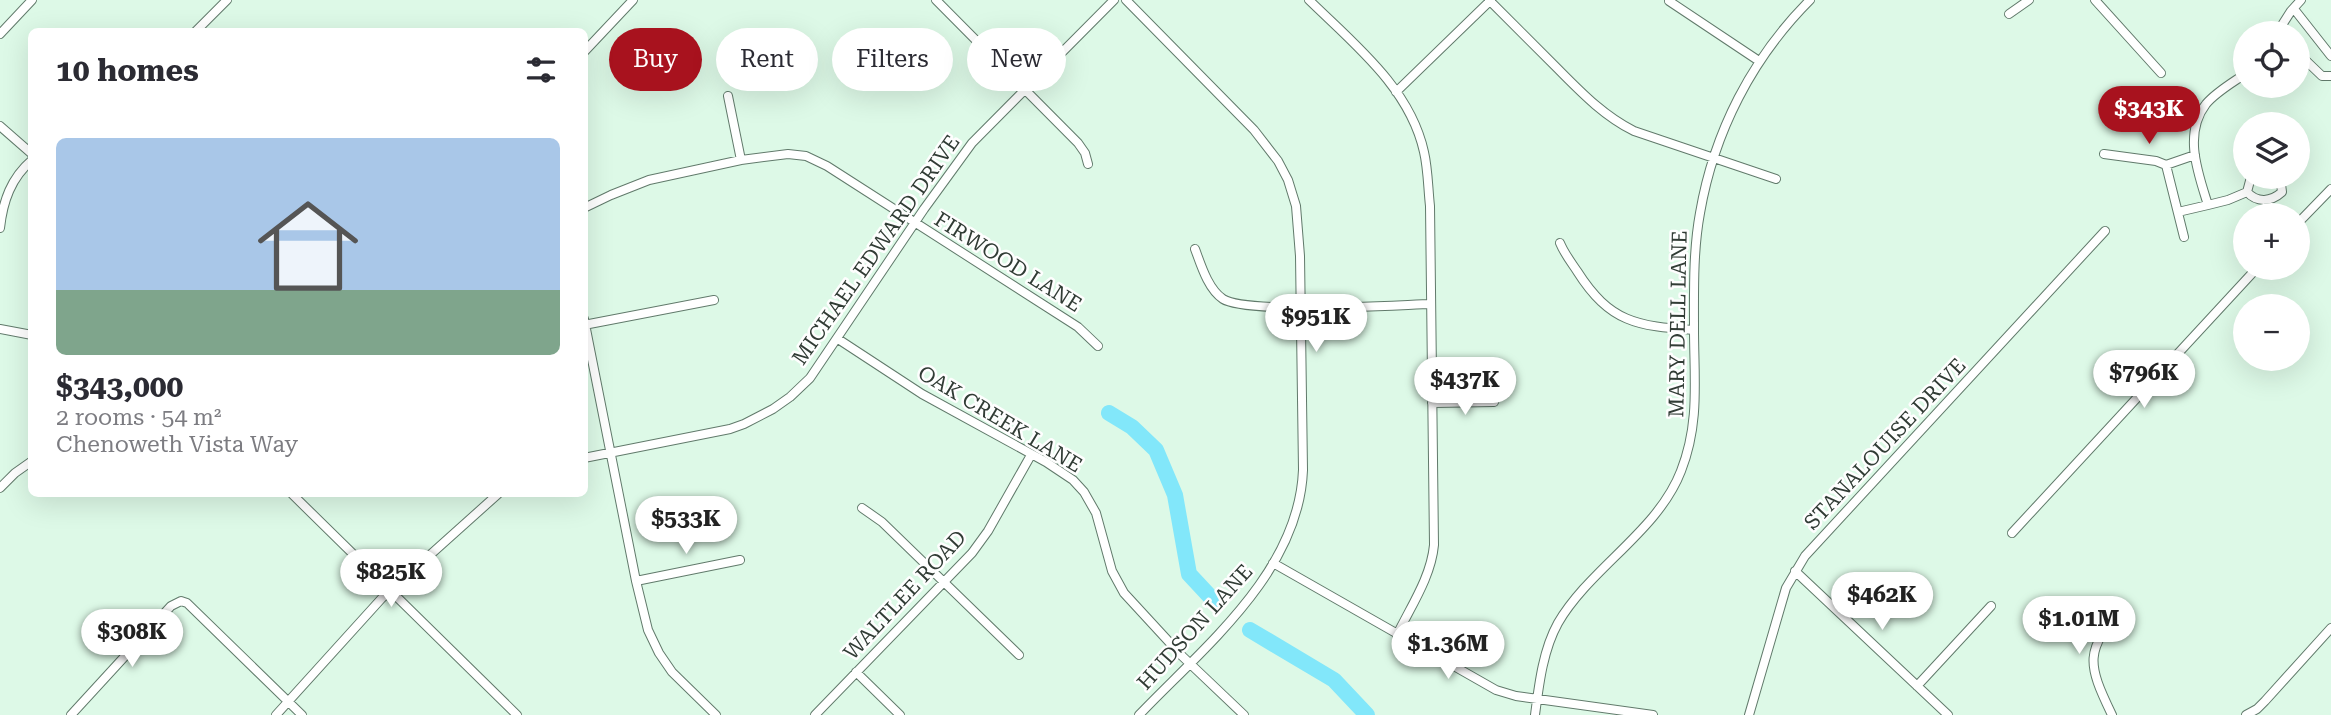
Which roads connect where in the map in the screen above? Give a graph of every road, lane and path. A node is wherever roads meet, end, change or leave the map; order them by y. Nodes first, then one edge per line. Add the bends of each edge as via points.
1 (32, 0) edge
2 (227, 0) edge
3 (633, 0) edge
4 (936, 0) edge
5 (1114, 0) edge
6 (1126, 0) edge
7 (1309, 0) edge
8 (1490, 0) edge
9 (1810, 0) edge
10 (2029, 0) edge
11 (2095, 0) edge
12 (2301, 0) edge
13 (1669, 1) edge
14 (2294, 9) junction
15 (2009, 14) dead end
16 (2286, 21) edge
17 (199, 28) edge
18 (967, 31) edge
19 (0, 34) edge
20 (1066, 47) edge
21 (588, 48) edge
22 (2331, 56) edge
23 (1759, 61) junction
24 (2310, 64) edge
25 (2161, 73) dead end
26 (2331, 76) edge
27 (2233, 84) edge
28 (1022, 91) edge
29 (1026, 91) edge
30 (1396, 92) junction
31 (728, 96) dead end
32 (0, 126) edge
33 (28, 150) edge
34 (2104, 154) dead end
35 (2195, 155) junction
36 (1713, 156) junction
37 (741, 160) junction
38 (1088, 164) dead end
39 (28, 165) edge
40 (2166, 165) junction
41 (1776, 179) dead end
42 (2331, 188) edge
43 (2248, 189) edge
44 (2282, 189) edge
45 (2247, 192) junction
46 (2208, 205) junction
47 (588, 206) edge
48 (2310, 210) edge
49 (2178, 212) junction
50 (915, 223) junction
51 (0, 228) edge
52 (2105, 231) dead end
53 (2184, 237) dead end
54 (1560, 243) dead end
55 (1195, 249) dead end
56 (2246, 280) edge
57 (714, 300) dead end
58 (1431, 304) junction
59 (1301, 306) junction
60 (588, 324) edge
61 (0, 329) edge
62 (1694, 330) junction
63 (28, 334) edge
64 (838, 339) junction
65 (588, 340) edge
66 (1098, 346) dead end
67 (1494, 402) dead end
68 (1432, 404) junction
69 (611, 453) junction
70 (1031, 455) junction
71 (588, 457) edge
72 (28, 464) edge
73 (0, 488) edge
74 (295, 497) edge
75 (492, 497) edge
76 (862, 508) dead end
77 (2012, 533) dead end
78 (740, 560) dead end
79 (1273, 563) junction
80 (1796, 571) junction
81 (636, 581) junction
82 (944, 582) junction
83 (391, 590) junction
84 (1991, 606) dead end
85 (2124, 606) dead end
86 (2331, 628) edge
87 (1397, 635) junction
88 (1019, 655) dead end
89 (1190, 663) junction
90 (856, 673) junction
91 (1917, 686) junction
92 (1537, 699) junction
93 (288, 701) junction
94 (2259, 712) edge
95 (71, 715) edge
96 (276, 715) edge
97 (302, 715) edge
98 (517, 715) edge
99 (716, 715) edge
100 (815, 715) edge
101 (900, 715) edge
102 (1139, 715) edge
103 (1244, 715) edge
104 (1535, 715) edge
105 (1653, 715) edge
106 (1749, 715) edge
107 (1948, 715) edge
108 (2112, 715) edge
109 (2246, 715) edge

1 - 19 street
2 - 17 street
3 - 21 street
4 - 18 street
5 - 20 street, MICHAEL EDWARD DRIVE
6 - 59 street, HUDSON LANE via 1254,130 1278,161 1296,206
7 - 30 street
8 - 30 street
8 - 36 street via 1607,115 1634,131
9 - 23 street, MARY DELL LANE
10 - 15 street
11 - 25 street
12 - 14 street
13 - 23 street
14 - 16 street
14 - 22 street
23 - 36 street, MARY DELL LANE
24 - 26 street via 2322,76
27 - 35 street via 2206,105 2195,128
28 - 50 street, MICHAEL EDWARD DRIVE via 972,143
29 - 38 street via 1082,147
30 - 58 street via 1424,152 1430,206
31 - 37 street
32 - 33 street
34 - 40 street
35 - 40 street
35 - 46 street
36 - 41 street
36 - 62 street, MARY DELL LANE via 1696,240
37 - 47 street, FIRWOOD LANE via 649,180
37 - 50 street, FIRWOOD LANE via 788,154 819,161
39 - 51 street via 10,186
40 - 49 street
42 - 48 street
43 - 45 street
44 - 45 street via 2275,198 2261,201
45 - 46 street
46 - 49 street
49 - 53 street
50 - 64 street, MICHAEL EDWARD DRIVE
50 - 66 street, FIRWOOD LANE via 1078,327
52 - 80 street, STANALOUISE DRIVE
54 - 62 street via 1592,292 1613,312 1636,323
55 - 59 street via 1216,294 1228,302
56 - 77 street
57 - 60 street
58 - 59 street
58 - 68 street
59 - 79 street, HUDSON LANE via 1302,490 1297,515
61 - 63 street
62 - 92 street, MARY DELL LANE via 1695,415 1680,474 1663,502 1558,624 1542,668
64 - 69 street, MICHAEL EDWARD DRIVE via 790,397 744,424
64 - 70 street, OAK CREEK LANE via 922,394
65 - 69 street
67 - 68 street
68 - 87 street via 1433,556
69 - 71 street, MICHAEL EDWARD DRIVE
69 - 81 street
70 - 82 street, WALTLEE ROAD via 988,531
70 - 89 street, OAK CREEK LANE via 1058,469 1084,492 1124,593
72 - 73 street
74 - 83 street
75 - 83 street
76 - 82 street
78 - 81 street
79 - 87 street
79 - 89 street, HUDSON LANE via 1250,598
80 - 91 street
80 - 106 street, STANALOUISE DRIVE via 1786,588
81 - 99 street via 659,653
82 - 88 street
82 - 90 street, WALTLEE ROAD
83 - 93 street
83 - 98 street
84 - 91 street
85 - 108 street via 2101,634 2093,659 2096,682
86 - 94 street
87 - 92 street via 1481,684
89 - 102 street, HUDSON LANE
89 - 103 street, OAK CREEK LANE
90 - 100 street, WALTLEE ROAD
90 - 101 street
91 - 107 street
92 - 104 street, MARY DELL LANE
92 - 105 street
93 - 95 street via 181,601 163,614
93 - 96 street
93 - 97 street
94 - 109 street

